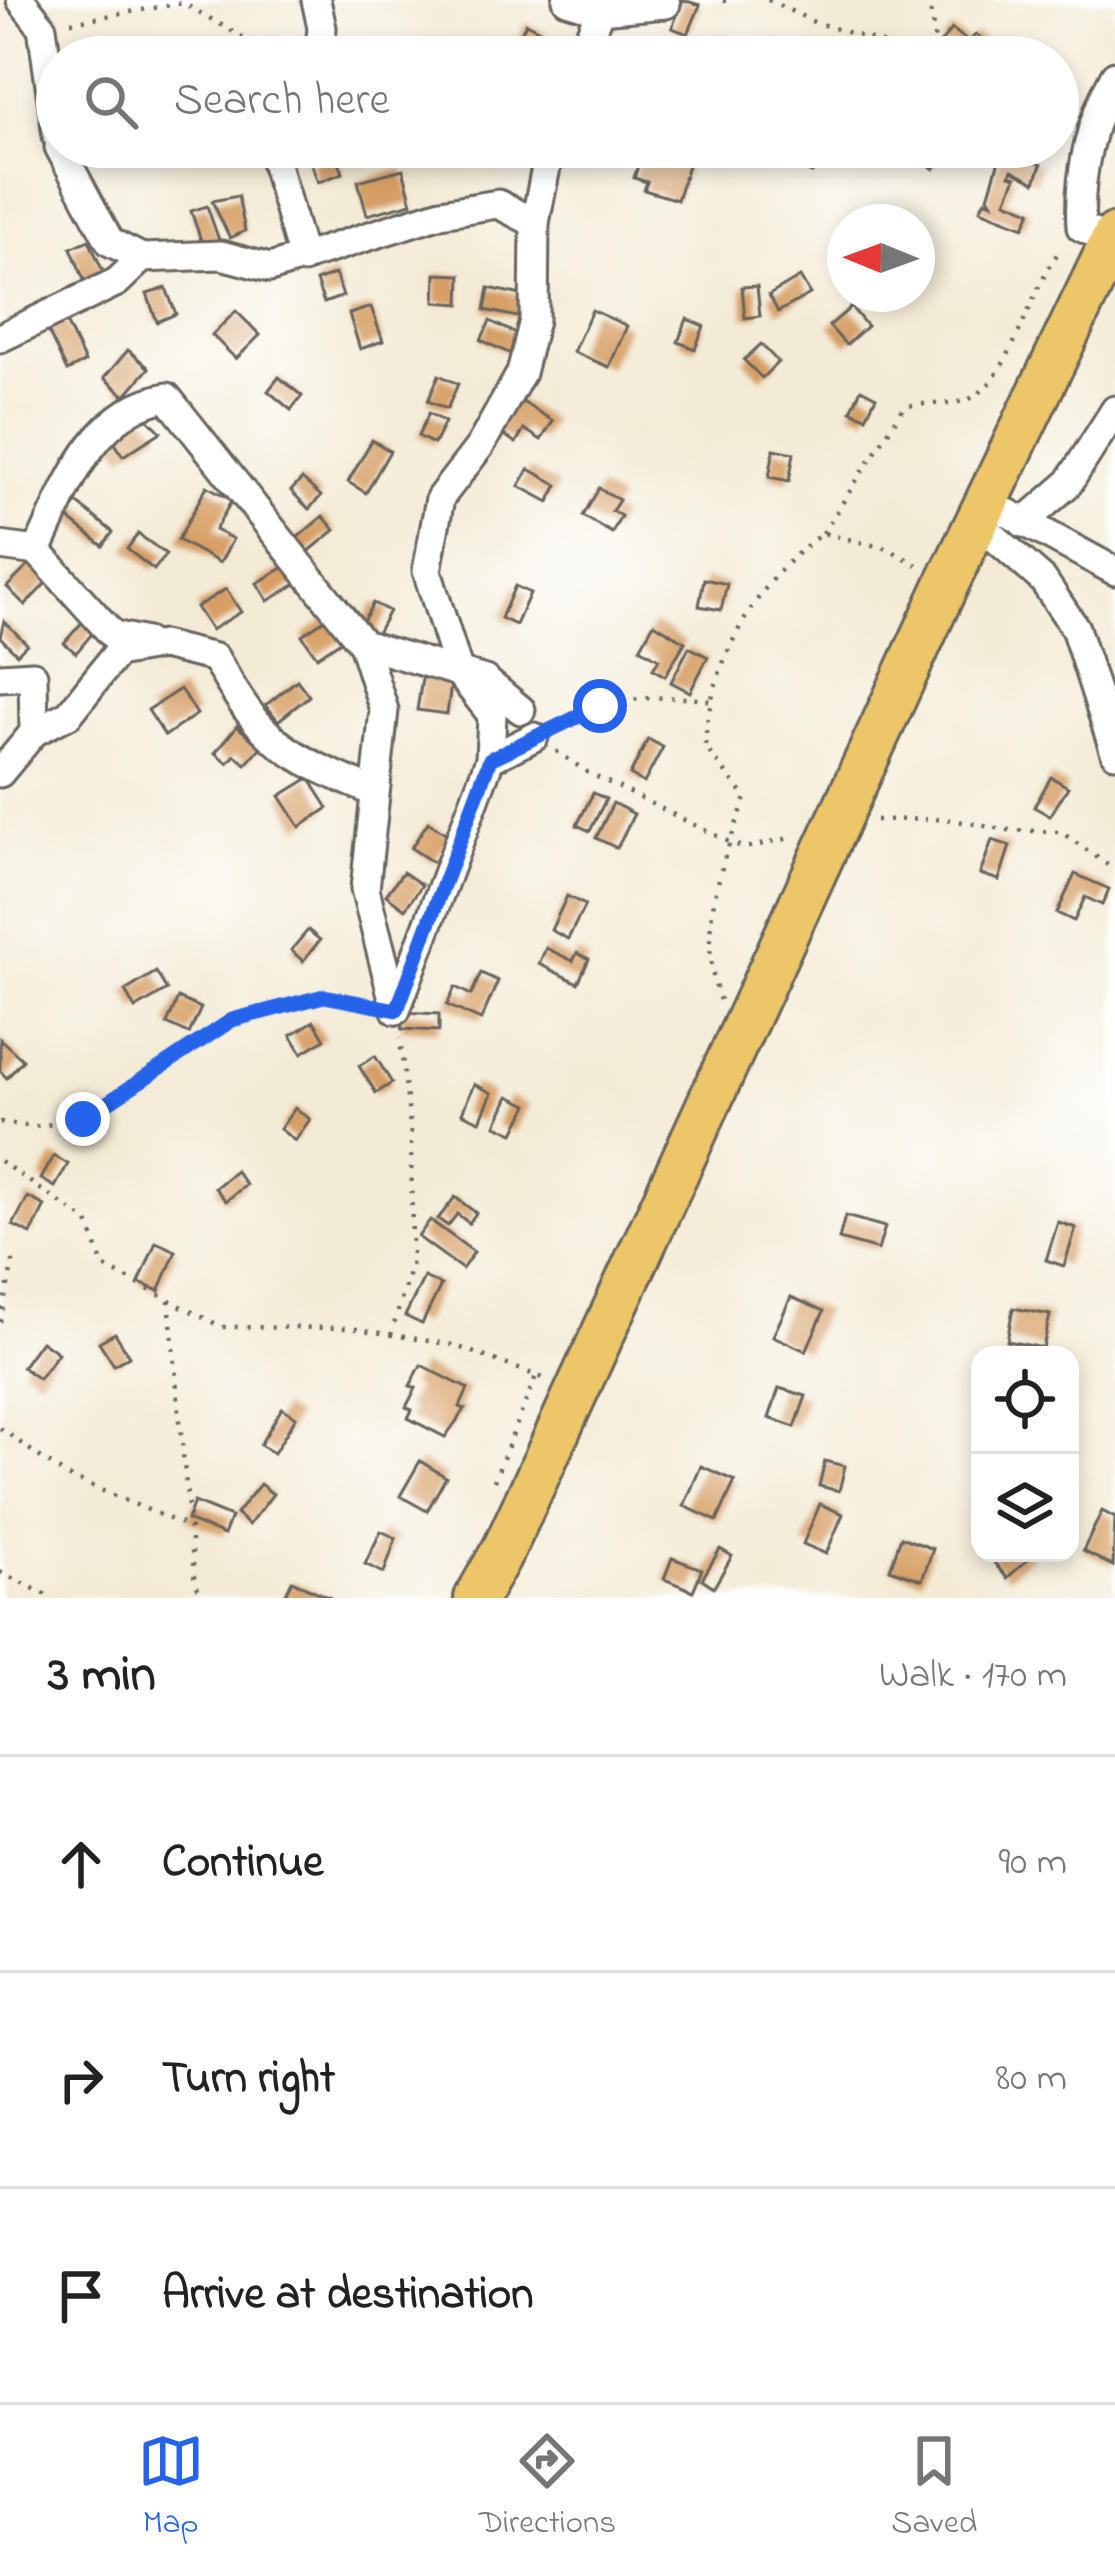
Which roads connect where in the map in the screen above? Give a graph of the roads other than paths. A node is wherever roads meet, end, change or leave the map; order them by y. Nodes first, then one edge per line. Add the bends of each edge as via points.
1 (21, 0) edge
2 (316, 0) edge
3 (567, 0) edge
4 (666, 4) dead end
5 (602, 5) edge
6 (43, 36) edge
7 (321, 36) edge
8 (589, 36) edge
9 (1115, 75) edge
10 (69, 168) edge
11 (277, 168) edge
12 (546, 168) edge
13 (535, 223) junction
14 (1102, 235) edge
15 (142, 258) junction
16 (303, 259) junction
17 (0, 338) edge
18 (1115, 410) edge
19 (981, 510) junction
20 (1023, 523) junction
21 (0, 546) edge
22 (37, 551) junction
23 (1115, 571) edge
24 (363, 644) junction
25 (162, 645) junction
26 (460, 674) junction
27 (0, 676) edge
28 (521, 710) dead end
29 (34, 732) junction
30 (535, 737) road end
31 (1115, 753) edge
32 (490, 759) junction
33 (0, 772) edge
34 (372, 791) junction
35 (476, 1598) edge

1 - 6 street
2 - 7 street
3 - 5 street
4 - 5 street
5 - 8 street
9 - 14 street via 1086,159
10 - 15 street via 110,242
11 - 16 street
12 - 13 street
13 - 16 street via 498,204 441,212
13 - 26 street via 534,320 521,373 440,498 427,571
14 - 19 main road
15 - 16 street via 221,255 270,268
15 - 17 street via 117,282
18 - 20 street via 1068,484
19 - 20 street
19 - 31 street via 1075,628
19 - 35 main road
20 - 23 street
21 - 22 street
22 - 24 street via 87,447 141,402 167,398
22 - 25 street via 113,635
24 - 26 street
24 - 34 street via 384,710
25 - 29 street via 117,653 69,714
25 - 34 street via 215,658 250,722 306,763
26 - 28 street via 485,680
26 - 32 street via 492,716
27 - 29 street via 33,675
29 - 33 street
30 - 32 street
32 - 34 street via 397,1010 365,889

